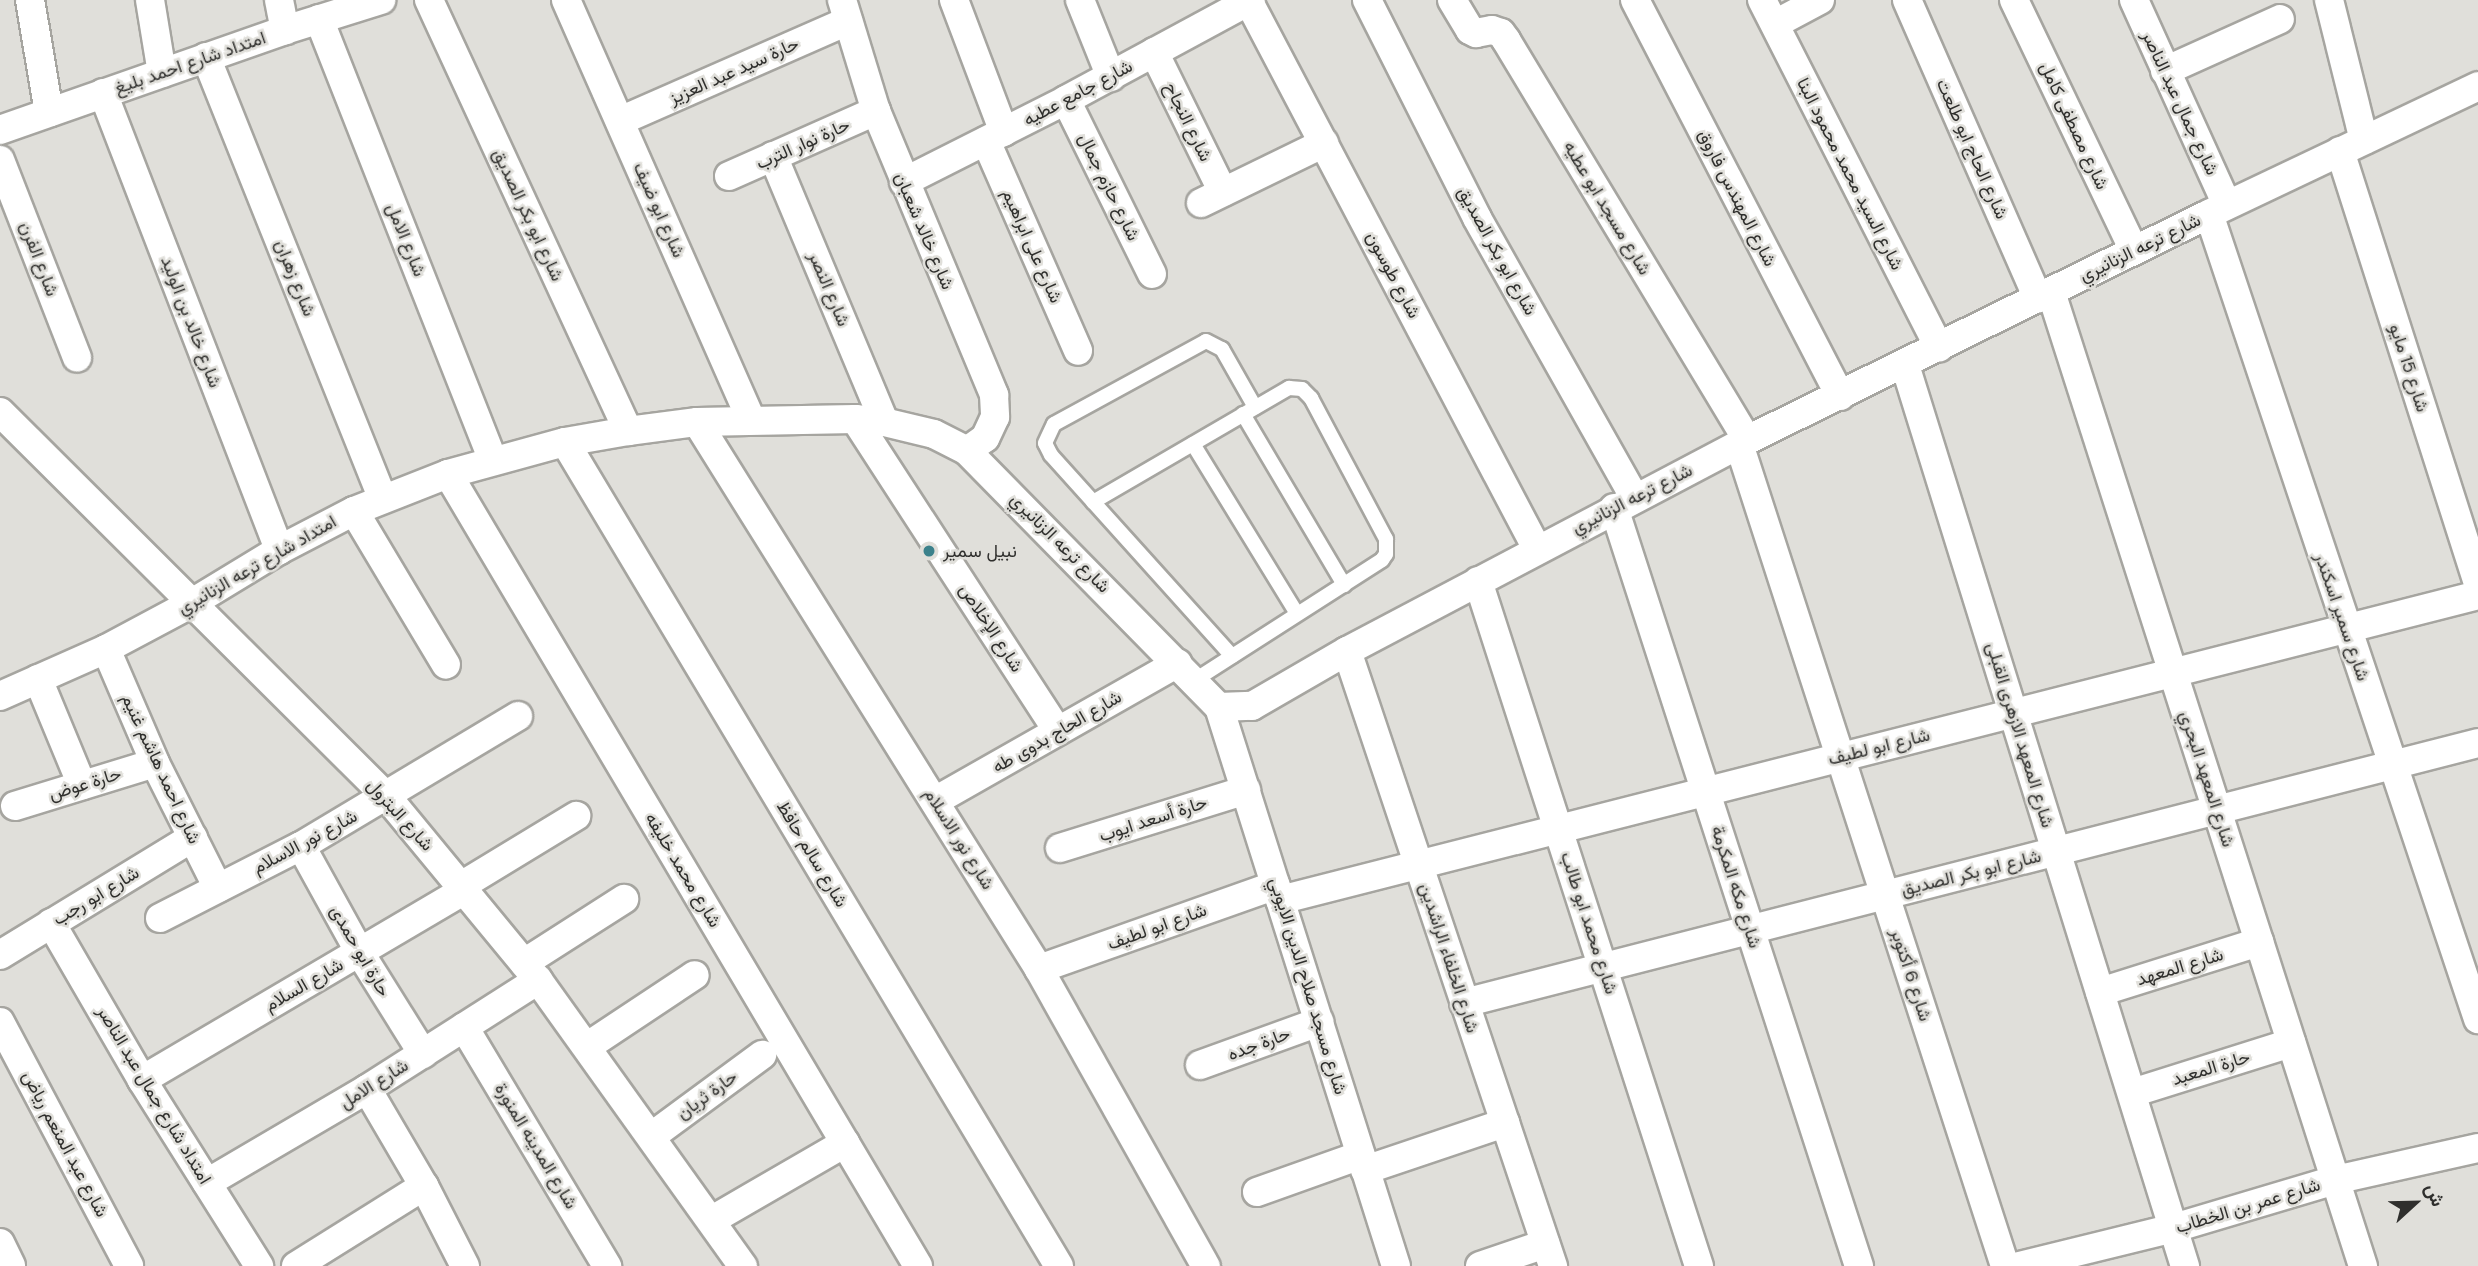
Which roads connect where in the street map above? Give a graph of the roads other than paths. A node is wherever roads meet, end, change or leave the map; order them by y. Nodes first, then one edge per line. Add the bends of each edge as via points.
1 (30, 0) edge
2 (150, 0) edge
3 (279, 0) edge
4 (381, 0) edge
5 (429, 0) edge
6 (566, 0) edge
7 (954, 0) edge
8 (1080, 0) edge
9 (1367, 0) edge
10 (1452, 0) edge
11 (1635, 0) edge
12 (1819, 0) edge
13 (1907, 0) edge
14 (2014, 0) edge
15 (2134, 0) edge
16 (2329, 0) edge
17 (1250, 1) edge
18 (845, 10) edge
19 (1211, 10) edge
20 (1768, 12) edge
21 (319, 19) junction
22 (2280, 19) dead end
23 (285, 30) junction
24 (1154, 52) junction
25 (206, 57) junction
26 (2165, 71) junction
27 (162, 73) junction
28 (1111, 77) junction
29 (2478, 86) edge
30 (103, 93) junction
31 (1066, 100) junction
32 (876, 111) junction
33 (49, 112) junction
34 (620, 121) junction
35 (0, 130) edge
36 (995, 136) junction
37 (1324, 144) junction
38 (2352, 146) junction
39 (773, 156) junction
40 (0, 160) edge
41 (729, 176) dead end
42 (904, 183) junction
43 (2218, 209) junction
44 (2134, 251) junction
45 (1152, 274) dead end
46 (2044, 295) junction
47 (1939, 348) junction
48 (1078, 351) dead end
49 (77, 358) dead end
50 (1905, 365) junction
51 (1840, 396) junction
52 (1249, 410) junction
53 (0, 412) edge
54 (751, 419) junction
55 (855, 419) junction
56 (697, 422) junction
57 (884, 422) junction
58 (628, 431) junction
59 (565, 442) junction
60 (1743, 442) junction
61 (1193, 444) junction
62 (967, 451) junction
63 (493, 461) junction
64 (448, 474) junction
65 (383, 499) junction
66 (1093, 502) junction
67 (1624, 503) junction
68 (354, 511) junction
69 (1537, 549) junction
70 (279, 550) junction
71 (1478, 580) junction
72 (2478, 584) edge
73 (1343, 585) junction
74 (2478, 594) edge
75 (192, 603) junction
76 (1297, 614) junction
77 (2345, 628) junction
78 (106, 649) junction
79 (1347, 651) junction
80 (1232, 656) junction
81 (446, 665) dead end
82 (1187, 671) junction
83 (2173, 672) junction
84 (38, 679) junction
85 (0, 696) edge
86 (1219, 707) junction
87 (2013, 713) junction
88 (517, 716) dead end
89 (1058, 731) junction
90 (2478, 743) edge
91 (1840, 757) junction
92 (155, 763) junction
93 (2393, 765) junction
94 (82, 785) junction
95 (1246, 790) junction
96 (1705, 791) junction
97 (387, 797) junction
98 (935, 801) junction
99 (15, 806) dead end
100 (2217, 810) junction
101 (576, 816) dead end
102 (1558, 829) junction
103 (193, 837) junction
104 (301, 846) junction
105 (1060, 848) dead end
106 (2056, 851) junction
107 (1418, 864) junction
108 (218, 888) junction
109 (463, 888) junction
110 (1278, 892) junction
111 (1885, 895) junction
112 (624, 899) dead end
113 (160, 918) dead end
114 (51, 923) junction
115 (1750, 930) junction
116 (2259, 942) junction
117 (360, 953) junction
118 (0, 955) edge
119 (1603, 968) junction
120 (1040, 969) junction
121 (531, 971) junction
122 (695, 975) dead end
123 (2100, 992) junction
124 (1464, 1003) junction
125 (2478, 1019) edge
126 (0, 1022) edge
127 (1319, 1023) junction
128 (464, 1027) junction
129 (2291, 1043) junction
130 (588, 1046) junction
131 (422, 1054) junction
132 (762, 1055) dead end
133 (1200, 1065) dead end
134 (142, 1080) junction
135 (367, 1089) junction
136 (2132, 1093) junction
137 (1505, 1123) junction
138 (652, 1136) junction
139 (845, 1143) junction
140 (2478, 1148) edge
141 (1363, 1163) junction
142 (2335, 1180) junction
143 (207, 1183) junction
144 (424, 1186) junction
145 (1257, 1192) dead end
146 (712, 1220) junction
147 (2174, 1228) junction
148 (0, 1243) edge
149 (1549, 1255) edge
150 (11, 1266) edge
151 (130, 1266) edge
152 (259, 1266) edge
153 (296, 1266) edge
154 (464, 1266) edge
155 (607, 1266) edge
156 (743, 1266) edge
157 (918, 1266) edge
158 (1059, 1266) edge
159 (1206, 1266) edge
160 (1396, 1266) edge
161 (1480, 1266) edge
162 (1699, 1266) edge
163 (1859, 1266) edge
164 (2005, 1266) edge
165 (2019, 1266) edge
166 (2185, 1266) edge
167 (2362, 1266) edge

1 - 33 street
2 - 27 street
3 - 23 street
4 - 21 street, امتداد شارع احمد بليغ
5 - 58 street, شارع ابو بكر الصديق
6 - 34 street, شارع ابو ضيف
7 - 36 street, شارع على ابراهيم
8 - 28 street
9 - 67 street, شارع ابو بكر الصديق
10 - 60 street, شارع مسجد ابو عطيه via 1469,30 1492,30 1506,40
11 - 51 street, شارع المهندس فاروق
12 - 20 street
13 - 46 street, شارع الحاج ابو طلعت
14 - 44 street, شارع مصطفى كامل
15 - 26 street, شارع جمال عبد الناصر
16 - 38 street, شارع 15 مايو
17 - 19 street, شارع جامع عطيه
17 - 37 street, شارع طوسون
18 - 32 street, شارع خالد شعبان
18 - 34 street, حارة سيد عبد العزيز
19 - 24 street, شارع جامع عطيه
20 - 47 street, شارع السيد محمد محمود البنا
21 - 23 street, امتداد شارع احمد بليغ
21 - 63 street, شارع الامل
22 - 26 street
23 - 25 street, امتداد شارع احمد بليغ
24 - 28 street, شارع جامع عطيه
24 - 37 street, شارع النجاح via 1212,197
25 - 27 street, امتداد شارع احمد بليغ
25 - 65 street, شارع زهران
26 - 43 street, شارع جمال عبد الناصر
27 - 30 street, امتداد شارع احمد بليغ
28 - 31 street, شارع جامع عطيه
29 - 38 street, شارع ترعه الزنانيري
30 - 33 street, امتداد شارع احمد بليغ
30 - 70 street, شارع خالد بن الوليد
31 - 36 street, شارع جامع عطيه
31 - 45 street, شارع حازم جمال
32 - 39 street, حارة نوار الترب
32 - 42 street, شارع خالد شعبان
33 - 35 street, امتداد شارع احمد بليغ
34 - 54 street, شارع ابو ضيف
36 - 42 street, شارع جامع عطيه
36 - 48 street, شارع على ابراهيم
37 - 69 street, شارع طوسون
38 - 43 street, شارع ترعه الزنانيري
38 - 72 street, شارع 15 مايو
39 - 41 street, حارة نوار الترب
39 - 57 street, شارع النصر
40 - 49 street, شارع الفرن
42 - 62 street, شارع خالد شعبان via 994,395 995,417 985,438
43 - 44 street, شارع ترعه الزنانيري
43 - 77 street, شارع سمير اسكندر
44 - 46 street, شارع ترعه الزنانيري
46 - 47 street, شارع ترعه الزنانيري
46 - 83 street, شارع المعهد البحري
47 - 50 street, شارع ترعه الزنانيري
50 - 51 street, شارع ترعه الزنانيري
50 - 87 street, شارع المعهد الازهرى القبلى
51 - 60 street, شارع ترعه الزنانيري
52 - 61 lane
52 - 66 lane via 1222,349 1206,341 1054,424 1046,436 1047,449
52 - 73 lane
52 - 73 lane via 1289,388 1307,393 1387,546 1382,560
53 - 75 street, شارع البترول
54 - 55 street, امتداد شارع ترعه الزنانيري
54 - 56 street, امتداد شارع ترعه الزنانيري
55 - 57 street, شارع ترعه الزنانيري
55 - 89 street, شارع الإخلاص
56 - 58 street, امتداد شارع ترعه الزنانيري
56 - 98 street, شارع نور الاسلام
57 - 62 street, شارع ترعه الزنانيري via 934,434
58 - 59 street, امتداد شارع ترعه الزنانيري
59 - 63 street, امتداد شارع ترعه الزنانيري
59 - 158 street, شارع سالم حافظ
60 - 67 street, شارع ترعه الزنانيري
60 - 91 street, شارع 6 أكتوبر
61 - 66 lane
61 - 76 lane
62 - 82 street, شارع ترعه الزنانيري
63 - 64 street, امتداد شارع ترعه الزنانيري
64 - 65 street, امتداد شارع ترعه الزنانيري
64 - 139 street, شارع محمد خليفه
65 - 68 street, امتداد شارع ترعه الزنانيري
66 - 80 lane
67 - 69 street, شارع ترعه الزنانيري
67 - 96 street, شارع مكه المكرمة
68 - 70 street, امتداد شارع ترعه الزنانيري
68 - 81 street
69 - 71 street, شارع ترعه الزنانيري
70 - 75 street, امتداد شارع ترعه الزنانيري
71 - 79 street, شارع ترعه الزنانيري
71 - 102 street, شارع محمد ابو طالب
73 - 76 lane
74 - 77 street, شارع ابو لطيف
75 - 78 street, امتداد شارع ترعه الزنانيري
75 - 97 street, شارع البترول
76 - 80 lane
77 - 83 street, شارع ابو لطيف
77 - 93 street, شارع سمير اسكندر
78 - 84 street, امتداد شارع ترعه الزنانيري
78 - 92 street, شارع احمد هاشم غنيم
79 - 86 street, شارع ترعه الزنانيري via 1252,706
79 - 107 street, شارع الخلفاء الراشدين
80 - 82 lane
82 - 86 street, شارع ترعه الزنانيري
82 - 89 street, شارع الحاج بدوى طه
83 - 87 street, شارع ابو لطيف
83 - 100 street, شارع المعهد البحري
84 - 85 street, امتداد شارع ترعه الزنانيري
84 - 94 street
86 - 95 street, شارع مسجد صلاح الدين الايوبي
87 - 91 street, شارع ابو لطيف
87 - 106 street, شارع المعهد الازهرى القبلى
88 - 97 street, شارع نور الاسلام
89 - 98 street, شارع الحاج بدوى طه
90 - 93 street, شارع ابو بكر الصديق
91 - 96 street, شارع ابو لطيف
91 - 111 street, شارع 6 أكتوبر
92 - 94 street, حارة عوض
92 - 103 street, شارع احمد هاشم غنيم
93 - 100 street, شارع ابو بكر الصديق
93 - 125 street, شارع سمير اسكندر
94 - 99 street, حارة عوض
95 - 105 street, حارة أسعد ايوب
95 - 110 street, شارع مسجد صلاح الدين الايوبي
96 - 102 street, شارع ابو لطيف
96 - 115 street, شارع مكه المكرمة
97 - 104 street, شارع نور الاسلام
97 - 109 street, شارع البترول
98 - 120 street, شارع نور الاسلام
100 - 106 street, شارع ابو بكر الصديق
100 - 116 street, شارع المعهد البحري
101 - 109 street, شارع السلام
102 - 107 street, شارع ابو لطيف
102 - 119 street, شارع محمد ابو طالب
103 - 108 street, شارع احمد هاشم غنيم
103 - 114 street, شارع ابو رجب
104 - 108 street, شارع نور الاسلام
104 - 117 street, حارة ابو حمدى
106 - 111 street, شارع ابو بكر الصديق
106 - 123 street, شارع المعهد الازهرى القبلى
107 - 110 street, شارع ابو لطيف
107 - 124 street, شارع الخلفاء الراشدين
108 - 113 street, شارع نور الاسلام
109 - 117 street, شارع السلام
109 - 121 street, شارع البترول
110 - 120 street, شارع ابو لطيف
110 - 127 street, شارع مسجد صلاح الدين الايوبي
111 - 115 street, شارع ابو بكر الصديق
111 - 164 street, شارع 6 أكتوبر
112 - 121 street, شارع الامل
114 - 118 street, شارع ابو رجب
114 - 134 street, امتداد شارع جمال عبد الناصر
115 - 119 street, شارع ابو بكر الصديق
115 - 163 street, شارع مكه المكرمة
116 - 123 street, شارع المعهد
116 - 129 street, شارع المعهد البحري
117 - 131 street, حارة ابو حمدى
117 - 134 street, شارع السلام
119 - 124 street, شارع ابو بكر الصديق
119 - 162 street, شارع محمد ابو طالب
120 - 159 street, شارع نور الاسلام
121 - 128 street, شارع الامل
121 - 130 street, شارع البترول
122 - 130 street
123 - 136 street, شارع المعهد الازهرى القبلى
124 - 137 street, شارع الخلفاء الراشدين
126 - 151 street, شارع عبد المنعم رياض
127 - 133 street, حارة جده
127 - 141 street, شارع مسجد صلاح الدين الايوبي
128 - 131 street, شارع الامل
128 - 155 street, شارع المدينه المنورة
129 - 136 street, حارة المعبد
129 - 142 street, شارع المعهد البحري
130 - 138 street, شارع البترول
131 - 135 street, شارع الامل
132 - 138 street, حارة ثريان
134 - 143 street, امتداد شارع جمال عبد الناصر
135 - 143 street, شارع الامل
135 - 144 street
136 - 147 street, شارع المعهد الازهرى القبلى
137 - 141 street
137 - 149 street, شارع الخلفاء الراشدين
138 - 146 street, شارع البترول
139 - 146 street
139 - 157 street, شارع محمد خليفه
140 - 142 street, شارع عمر بن الخطاب
141 - 145 street
141 - 160 street, شارع مسجد صلاح الدين الايوبي
142 - 147 street, شارع عمر بن الخطاب
142 - 167 street, شارع المعهد البحري
143 - 152 street, امتداد شارع جمال عبد الناصر
144 - 153 street
144 - 154 street
146 - 156 street, شارع البترول
147 - 165 street, شارع عمر بن الخطاب
147 - 166 street, شارع المعهد الازهرى القبلى
148 - 150 street
149 - 161 street

